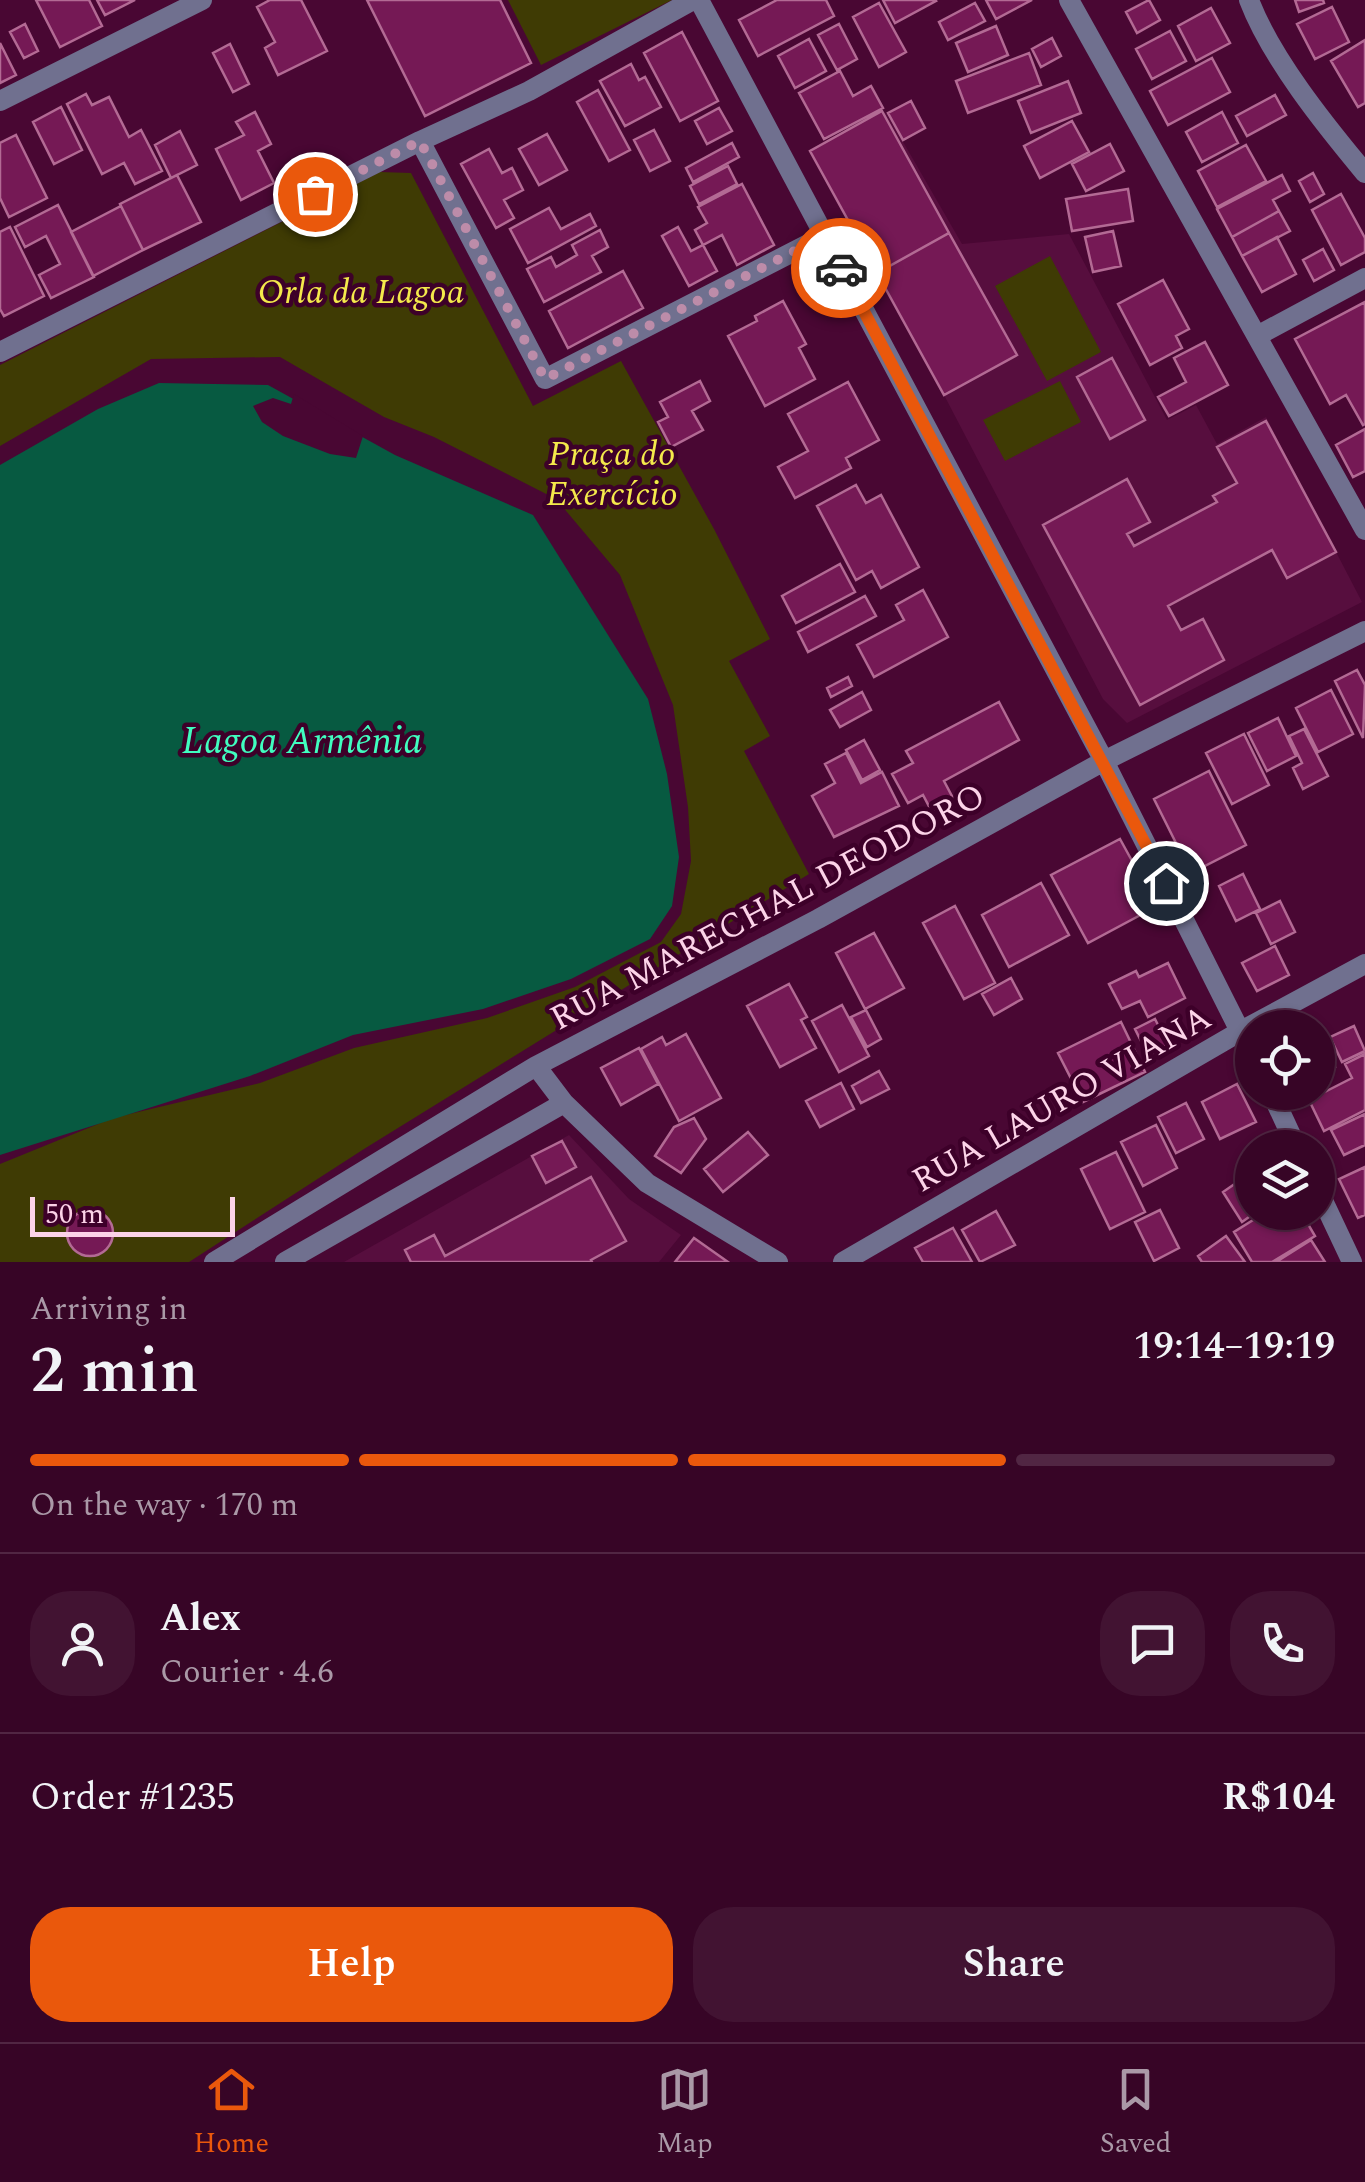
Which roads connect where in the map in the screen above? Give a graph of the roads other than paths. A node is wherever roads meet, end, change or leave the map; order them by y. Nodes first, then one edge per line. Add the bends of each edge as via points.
1 (202, 0) edge
2 (696, 0) edge
3 (1069, 0) edge
4 (1249, 0) edge
5 (0, 101) edge
6 (420, 141) junction
7 (1365, 173) edge
8 (824, 236) junction
9 (1365, 278) edge
10 (1257, 336) junction
11 (0, 352) edge
12 (1365, 530) edge
13 (1365, 631) edge
14 (1104, 761) junction
15 (1365, 964) edge
16 (1280, 1010) edge
17 (1235, 1019) edge
18 (1235, 1034) edge
19 (536, 1066) junction
20 (564, 1102) junction
21 (287, 1218) junction
22 (1335, 1226) edge
23 (306, 1250) junction
24 (214, 1262) edge
25 (285, 1262) edge
26 (778, 1262) edge
27 (842, 1262) edge
28 (1352, 1262) edge

1 - 5 street
2 - 6 street
2 - 8 street
3 - 10 street
4 - 7 street via 1328,128
6 - 8 street via 545,379
6 - 11 street
8 - 14 street
9 - 10 street
10 - 12 street
13 - 14 street, RUA MARECHAL DEODORO
14 - 17 street
14 - 19 street, RUA MARECHAL DEODORO
15 - 16 street, RUA LAURO VIANA
18 - 27 street, RUA LAURO VIANA
19 - 20 street
19 - 21 street, RUA MARECHAL DEODORO
20 - 23 street
20 - 26 street via 647,1182
21 - 23 street
21 - 24 street, RUA MARECHAL DEODORO
22 - 28 street
23 - 25 street

